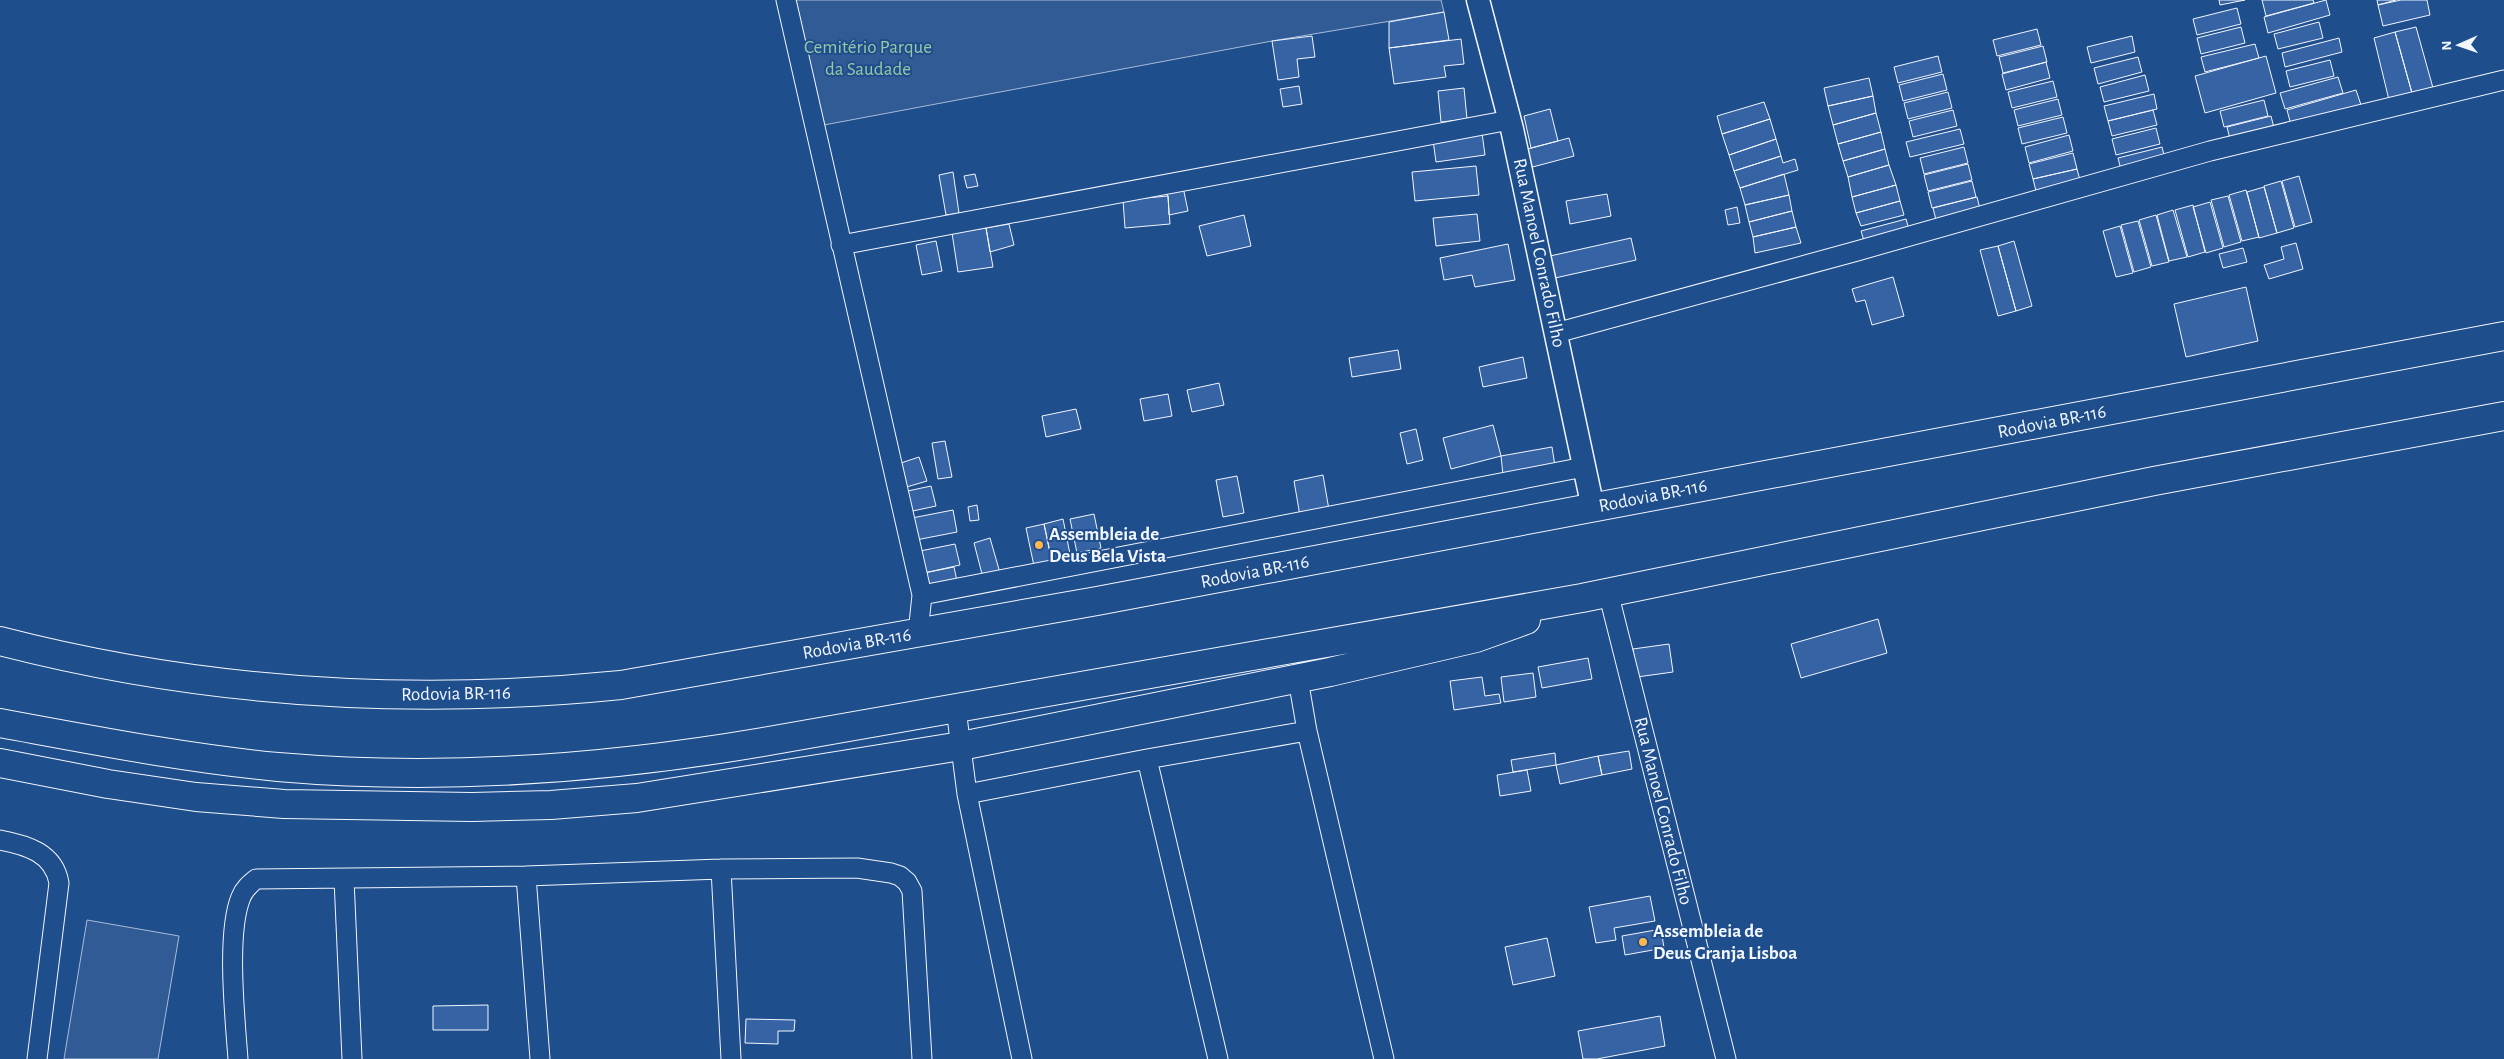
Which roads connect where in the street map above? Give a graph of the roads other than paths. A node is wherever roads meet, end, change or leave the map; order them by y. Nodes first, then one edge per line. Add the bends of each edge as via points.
1 (786, 0) edge
2 (1478, 0) edge
3 (2504, 80) edge
4 (1510, 120) junction
5 (842, 245) junction
6 (1556, 333) junction
7 (2504, 336) edge
8 (2504, 416) edge
9 (1584, 467) junction
10 (1593, 508) junction
11 (1608, 592) junction
12 (922, 595) junction
13 (1582, 598) junction
14 (918, 633) junction
15 (0, 641) edge
16 (1298, 678) junction
17 (956, 708) junction
18 (0, 723) edge
19 (1307, 731) junction
20 (961, 746) junction
21 (1147, 759) junction
22 (0, 763) edge
23 (967, 794) junction
24 (0, 840) edge
25 (721, 869) junction
26 (526, 876) junction
27 (344, 879) junction
28 (37, 1059) edge
29 (238, 1059) edge
30 (352, 1059) edge
31 (540, 1059) edge
32 (732, 1059) edge
33 (922, 1059) edge
34 (1022, 1059) edge
35 (1218, 1059) edge
36 (1384, 1059) edge
37 (1726, 1059) edge

1 - 5 street
2 - 4 street, Rua Manoel Conrado Filho
3 - 6 street via 2210,151 1857,252
4 - 5 street
4 - 6 street, Rua Manoel Conrado Filho
5 - 12 street
6 - 9 street, Rua Manoel Conrado Filho
7 - 10 highway, Rodovia BR-116
8 - 11 highway via 2154,481
9 - 10 street, Rua Manoel Conrado Filho
9 - 12 street
10 - 14 highway, Rodovia BR-116
11 - 13 highway
11 - 37 street, Rua Manoel Conrado Filho
12 - 14 street
13 - 16 highway via 1476,638
13 - 17 highway
14 - 15 highway, Rodovia BR-116 via 621,685 558,692 444,695 327,693 216,684 71,658
16 - 19 street
16 - 20 highway
17 - 18 highway via 652,759 512,769 389,773 279,767 166,754
17 - 20 street
19 - 21 street
19 - 36 street
20 - 22 highway via 637,798 472,807 284,804 196,797
20 - 23 street
21 - 23 street
21 - 35 street
23 - 34 street
24 - 28 street via 45,855 57,872
25 - 26 street
25 - 32 street
25 - 33 street via 858,868 891,873 907,882 912,891
26 - 27 street
26 - 31 street
27 - 29 street via 256,879 242,894 237,908 233,957
27 - 30 street

